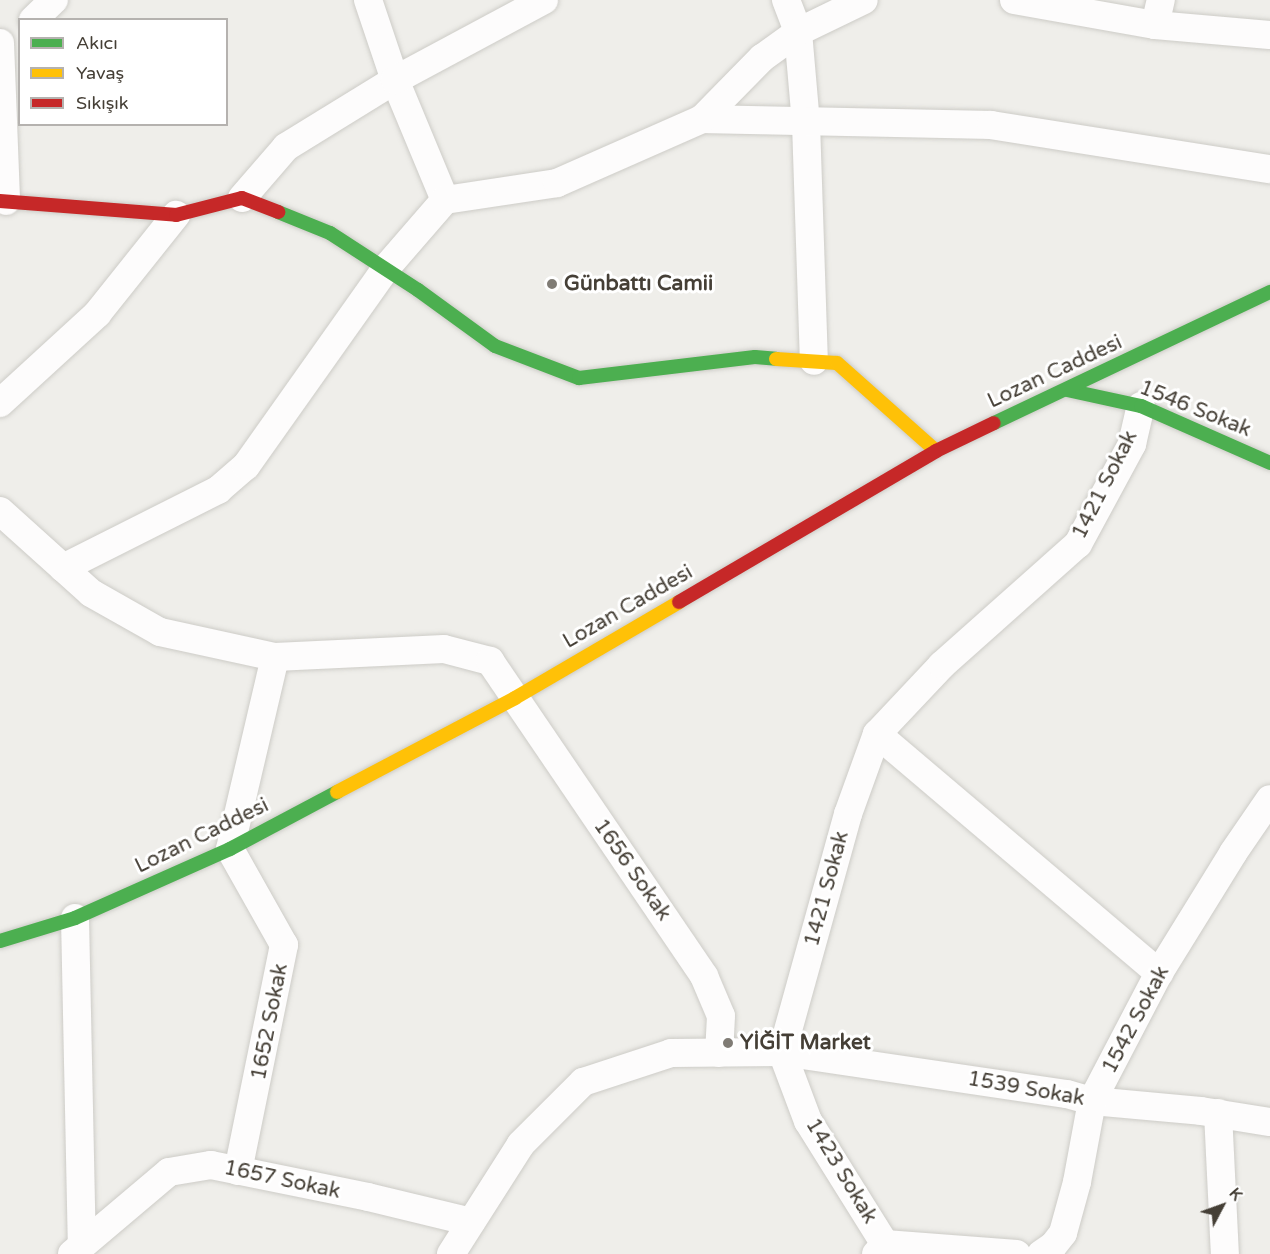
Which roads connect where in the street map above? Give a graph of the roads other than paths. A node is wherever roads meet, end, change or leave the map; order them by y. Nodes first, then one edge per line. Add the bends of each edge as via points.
1 (54, 0) edge
2 (368, 0) edge
3 (544, 0) edge
4 (786, 0) edge
5 (864, 0) edge
6 (1014, 0) edge
7 (1158, 13) edge
8 (35, 18) edge
9 (798, 32) junction
10 (1270, 35) edge
11 (7, 41) edge
12 (395, 80) junction
13 (702, 120) junction
14 (806, 123) junction
15 (1270, 169) edge
16 (242, 198) junction
17 (445, 200) junction
18 (3, 201) edge
19 (176, 215) junction
20 (386, 268) junction
21 (1270, 292) edge
22 (814, 362) junction
23 (1067, 390) junction
24 (0, 403) edge
25 (1141, 406) junction
26 (936, 451) junction
27 (1270, 463) edge
28 (0, 512) edge
29 (63, 568) junction
30 (274, 657) junction
31 (515, 698) junction
32 (877, 734) junction
33 (1270, 799) edge
34 (230, 849) junction
35 (75, 918) junction
36 (0, 941) edge
37 (1159, 974) junction
38 (782, 1052) junction
39 (719, 1053) junction
40 (1092, 1101) junction
41 (1218, 1113) junction
42 (1270, 1122) edge
43 (238, 1171) junction
44 (471, 1222) junction
45 (77, 1250) edge
46 (883, 1250) edge
47 (451, 1254) edge
48 (1017, 1254) edge
49 (1041, 1254) edge
50 (1225, 1254) edge

1 - 8 street
2 - 12 street
3 - 12 street
4 - 9 street
5 - 9 street
6 - 7 street
7 - 10 street
9 - 13 street via 762,58
9 - 14 street
11 - 18 street
12 - 16 street via 286,147
12 - 17 street
13 - 14 street
13 - 17 street via 557,183
14 - 15 street via 991,125
14 - 22 street
16 - 19 main road
16 - 20 main road via 330,233
17 - 20 street
18 - 19 main road
19 - 24 street via 97,314
20 - 22 main road via 495,346 579,378 755,357
20 - 29 street via 246,466 218,490
21 - 23 main road, Lozan Caddesi
22 - 26 main road via 837,363
23 - 25 main road, 1546 Sokak
23 - 26 main road, Lozan Caddesi
25 - 27 main road, 1546 Sokak
25 - 32 street, 1421 Sokak via 1131,444 1077,544 942,665
26 - 31 main road, Lozan Caddesi
28 - 29 street, 1656 Sokak
29 - 30 street, 1656 Sokak via 91,593 160,632
30 - 31 street, 1656 Sokak via 444,649 490,661
30 - 34 street
31 - 34 main road, Lozan Caddesi
31 - 39 street, 1656 Sokak via 704,976 721,1016
32 - 37 street
32 - 38 street, 1421 Sokak via 848,814
33 - 37 street, 1542 Sokak
34 - 35 main road, Lozan Caddesi
34 - 43 street, 1652 Sokak via 284,945
35 - 36 main road, Lozan Caddesi
35 - 45 street, 1657 Sokak
37 - 40 street, 1542 Sokak
38 - 39 street
38 - 40 street, 1539 Sokak via 1067,1094
38 - 46 street, 1423 Sokak via 808,1121
39 - 44 street via 671,1053 583,1082 521,1144
40 - 41 street, 1539 Sokak
40 - 49 street, 1542 Sokak via 1063,1233
41 - 42 street, 1539 Sokak
41 - 50 street
43 - 44 street, 1657 Sokak
43 - 45 street, 1657 Sokak via 210,1165 169,1172
44 - 47 street
46 - 48 street

